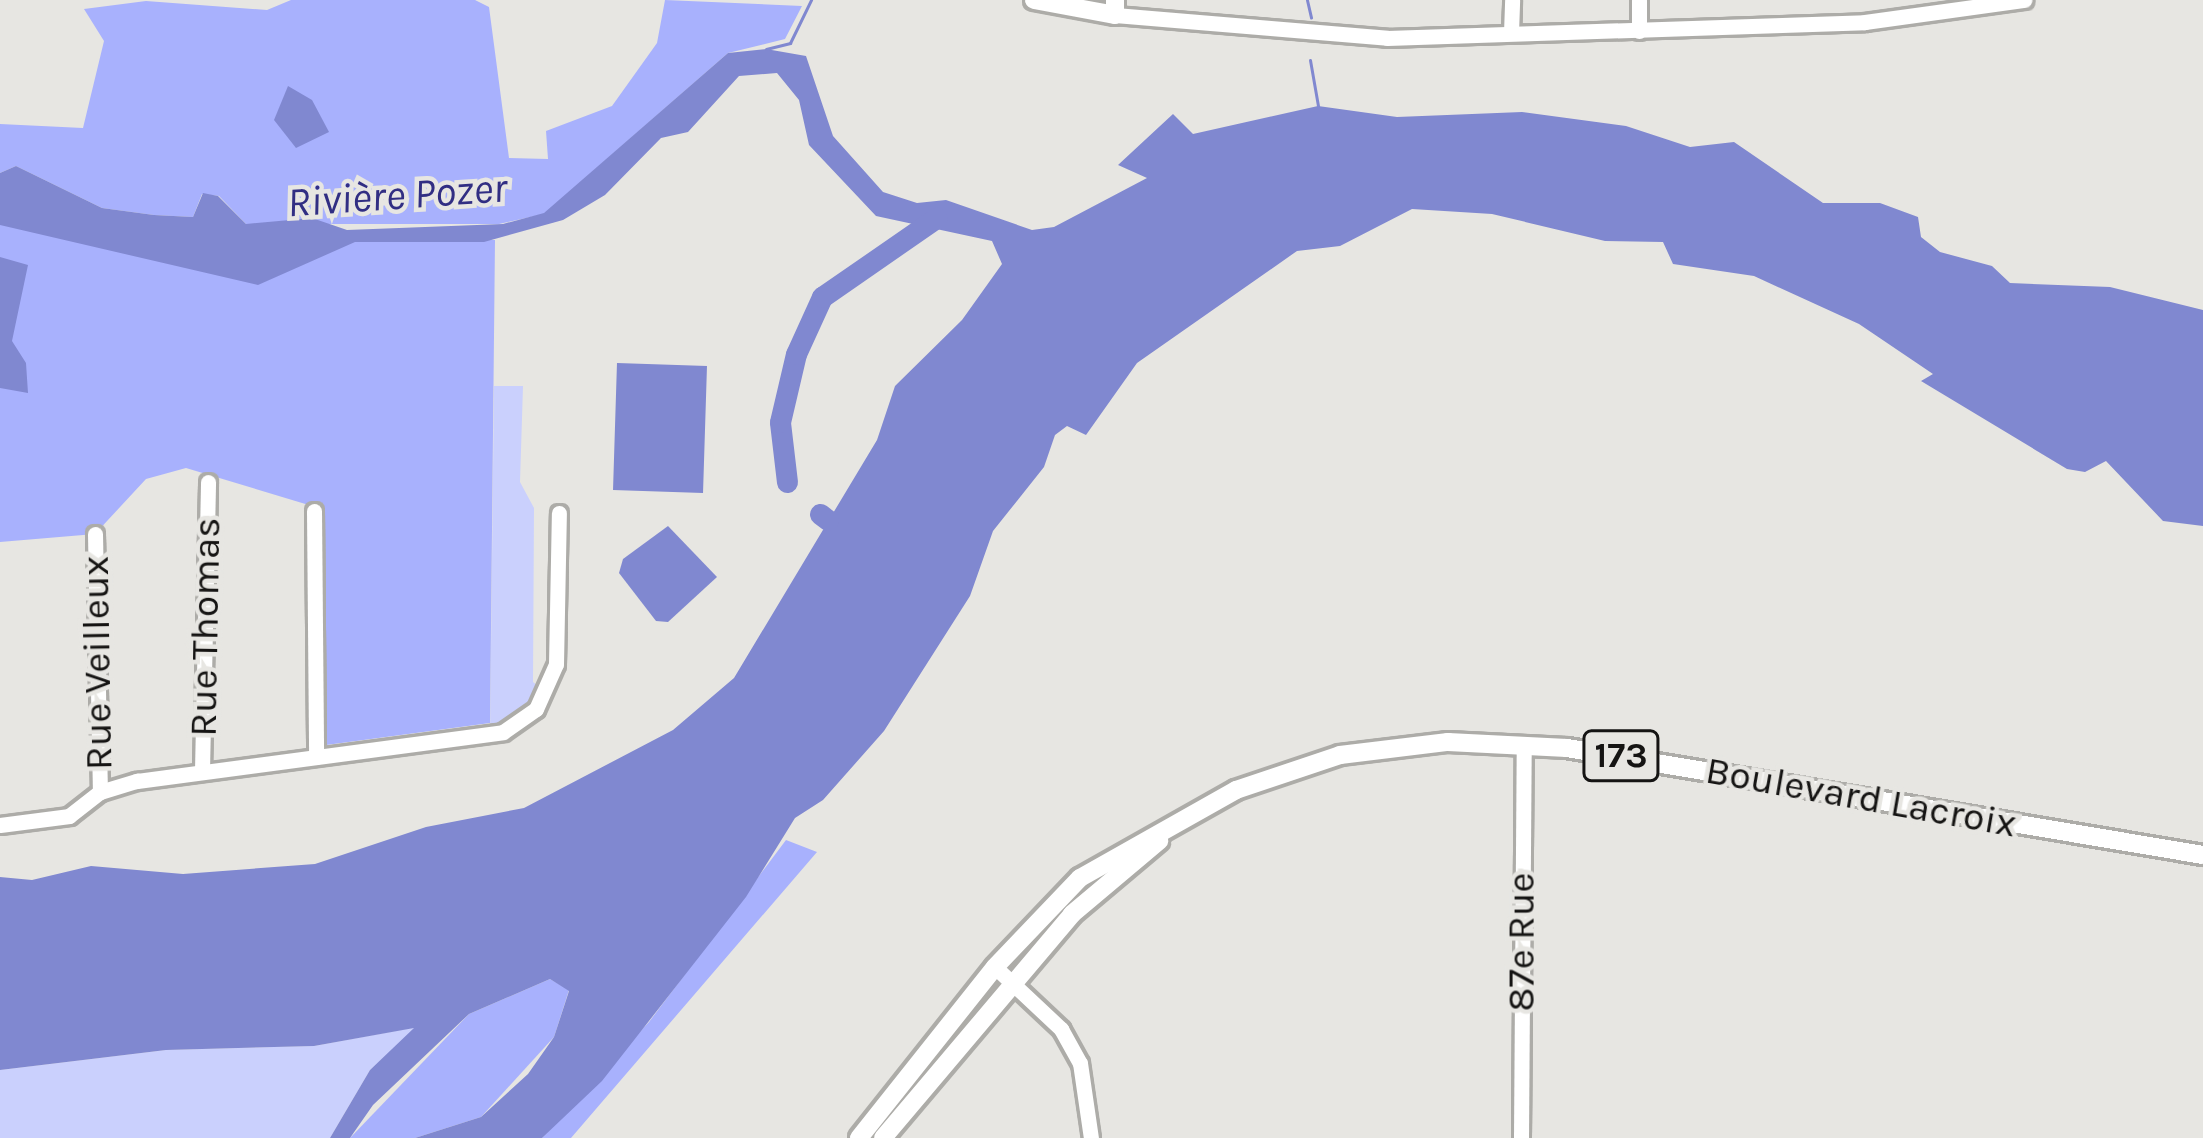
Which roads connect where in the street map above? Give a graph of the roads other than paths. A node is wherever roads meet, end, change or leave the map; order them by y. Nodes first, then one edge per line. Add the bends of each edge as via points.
1 (1034, 0) edge
2 (1512, 0) edge
3 (1639, 0) edge
4 (2024, 0) edge
5 (1120, 8) edge
6 (1639, 31) junction
7 (1511, 33) junction
8 (208, 482) dead end
9 (314, 511) dead end
10 (560, 513) dead end
11 (95, 534) dead end
12 (1524, 745) junction
13 (316, 757) junction
14 (202, 771) junction
15 (100, 792) junction
16 (0, 825) edge
17 (1176, 826) junction
18 (2203, 855) edge
19 (995, 967) junction
20 (1012, 981) junction
21 (859, 1138) edge
22 (883, 1138) edge
23 (1091, 1138) edge
24 (1521, 1138) edge

1 - 5 main road
2 - 7 street
3 - 6 street
4 - 6 street via 1865,22
5 - 7 street via 1354,36
6 - 7 street
8 - 14 street, Rue Thomas
9 - 13 street
10 - 13 street via 556,664 536,709 475,739
11 - 15 street, Rue Veilleux
12 - 17 main road, Boulevard Lacroix / 173 via 1448,742 1340,755 1236,790
12 - 18 main road, Boulevard Lacroix / 173 via 1718,770
12 - 24 street, 87e Rue
13 - 14 street
14 - 15 street
15 - 16 street via 69,817
17 - 19 main road, Boulevard Lacroix / 173 via 1081,878
17 - 20 main road, Boulevard Lacroix / 173 via 1072,914
19 - 20 street
19 - 21 main road, Boulevard Lacroix / 173
20 - 22 main road, Boulevard Lacroix / 173
20 - 23 street via 1045,1008 1080,1063

